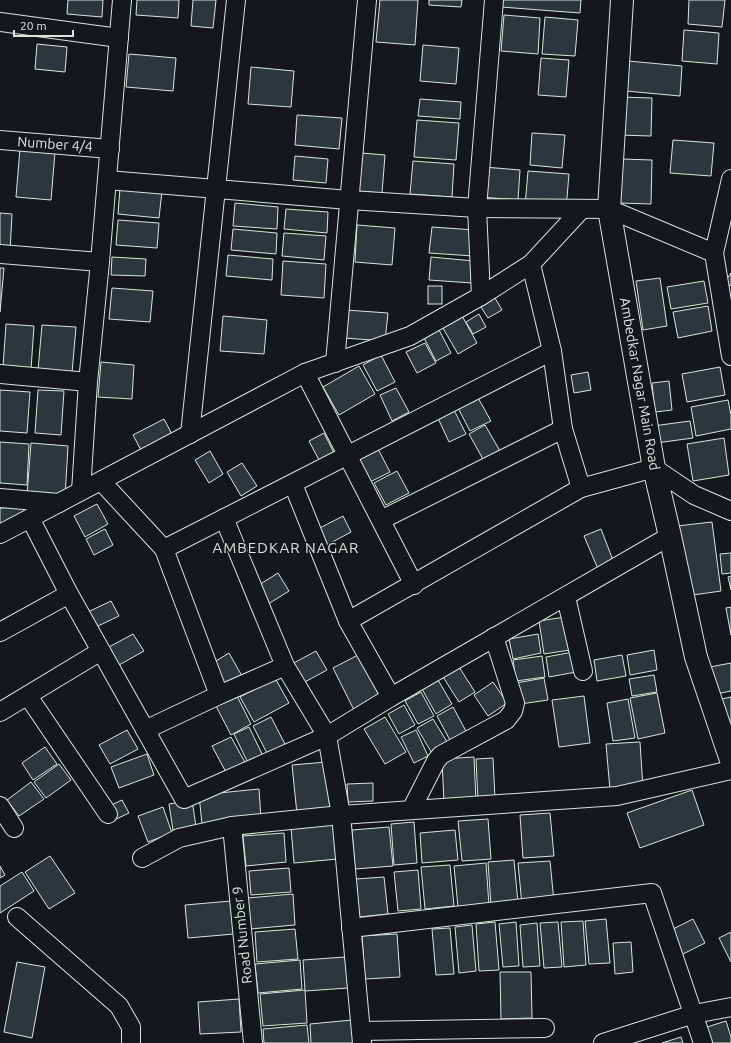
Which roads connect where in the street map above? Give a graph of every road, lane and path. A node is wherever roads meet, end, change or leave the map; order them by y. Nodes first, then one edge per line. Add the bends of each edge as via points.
1 (122, 0) edge
2 (236, 0) edge
3 (367, 0) edge
4 (494, 0) edge
5 (622, 0) edge
6 (0, 22) edge
7 (119, 38) junction
8 (0, 140) edge
9 (110, 149) junction
10 (731, 179) edge
11 (107, 180) junction
12 (216, 189) junction
13 (350, 200) junction
14 (476, 208) junction
15 (609, 209) junction
16 (581, 210) junction
17 (0, 254) edge
18 (714, 254) junction
19 (100, 262) junction
20 (531, 264) junction
21 (481, 296) junction
22 (728, 328) edge
23 (552, 351) junction
24 (731, 356) edge
25 (335, 363) junction
26 (305, 373) junction
27 (0, 374) edge
28 (88, 382) junction
29 (563, 429) junction
30 (190, 434) junction
31 (347, 455) junction
32 (654, 468) junction
33 (101, 481) junction
34 (293, 484) junction
35 (581, 488) junction
36 (81, 491) junction
37 (0, 498) edge
38 (59, 503) junction
39 (731, 511) edge
40 (30, 518) junction
41 (224, 518) junction
42 (381, 520) junction
43 (0, 534) edge
44 (670, 536) junction
45 (164, 549) junction
46 (414, 584) junction
47 (69, 594) junction
48 (566, 597) junction
49 (348, 621) junction
50 (0, 632) edge
51 (494, 637) junction
52 (101, 651) junction
53 (285, 666) junction
54 (582, 671) dead end
55 (219, 695) junction
56 (28, 696) junction
57 (391, 697) junction
58 (0, 712) edge
59 (145, 730) junction
60 (327, 736) junction
61 (731, 760) edge
62 (731, 770) edge
63 (0, 806) edge
64 (411, 810) junction
65 (108, 814) dead end
66 (341, 815) junction
67 (232, 826) junction
68 (14, 828) dead end
69 (142, 858) dead end
70 (17, 917) dead end
71 (351, 928) junction
72 (731, 1007) edge
73 (694, 1014) junction
74 (545, 1028) dead end
75 (362, 1037) edge
76 (131, 1043) edge
77 (253, 1043) edge
78 (603, 1043) edge
79 (703, 1043) edge

1 - 7 street
2 - 12 street
3 - 13 street
4 - 14 street
5 - 15 street, Ambedkar Nagar Main Road
6 - 7 street
7 - 9 street
8 - 9 street, Number 4/4
9 - 11 street
10 - 18 street
11 - 12 street
11 - 19 street
12 - 13 street
12 - 30 street
13 - 14 street
13 - 25 street
14 - 16 street
14 - 21 street
15 - 16 street
15 - 18 street
15 - 32 street, Ambedkar Nagar Main Road
16 - 20 street
17 - 19 street
18 - 22 street
19 - 28 street
20 - 21 street
20 - 23 street
21 - 25 street via 410,336
22 - 24 street
23 - 29 street
23 - 31 street
25 - 26 street
26 - 30 street
26 - 31 street
27 - 28 street
28 - 36 street
29 - 35 street
29 - 42 street
30 - 33 street
31 - 34 street
31 - 42 street
32 - 35 street
32 - 39 street via 694,495
32 - 44 street, Ambedkar Nagar Main Road
33 - 36 street
33 - 45 street
34 - 41 street
34 - 49 street
35 - 46 street
36 - 38 street
37 - 38 street
38 - 40 street
40 - 43 street
40 - 47 street
41 - 45 street
41 - 53 street
42 - 46 street
44 - 48 street
44 - 61 street, Ambedkar Nagar Main Road via 696,657
45 - 55 street
46 - 49 street
47 - 50 street
47 - 52 street
48 - 51 street
48 - 54 street
49 - 57 street
51 - 57 street
51 - 64 street via 515,703 513,711 506,720 441,755
52 - 56 street
52 - 59 street
53 - 55 street
53 - 60 street
55 - 59 street
56 - 58 street
56 - 65 street
57 - 60 street
59 - 60 street via 184,800
60 - 66 street
62 - 64 street via 617,796
63 - 68 street
64 - 66 street
66 - 67 street
66 - 71 street
67 - 69 street via 179,838
67 - 77 street, Road Number 9
70 - 76 street via 119,1006 131,1027
71 - 73 street via 652,893
71 - 75 street
72 - 73 street
73 - 78 street
73 - 79 street
74 - 75 street

